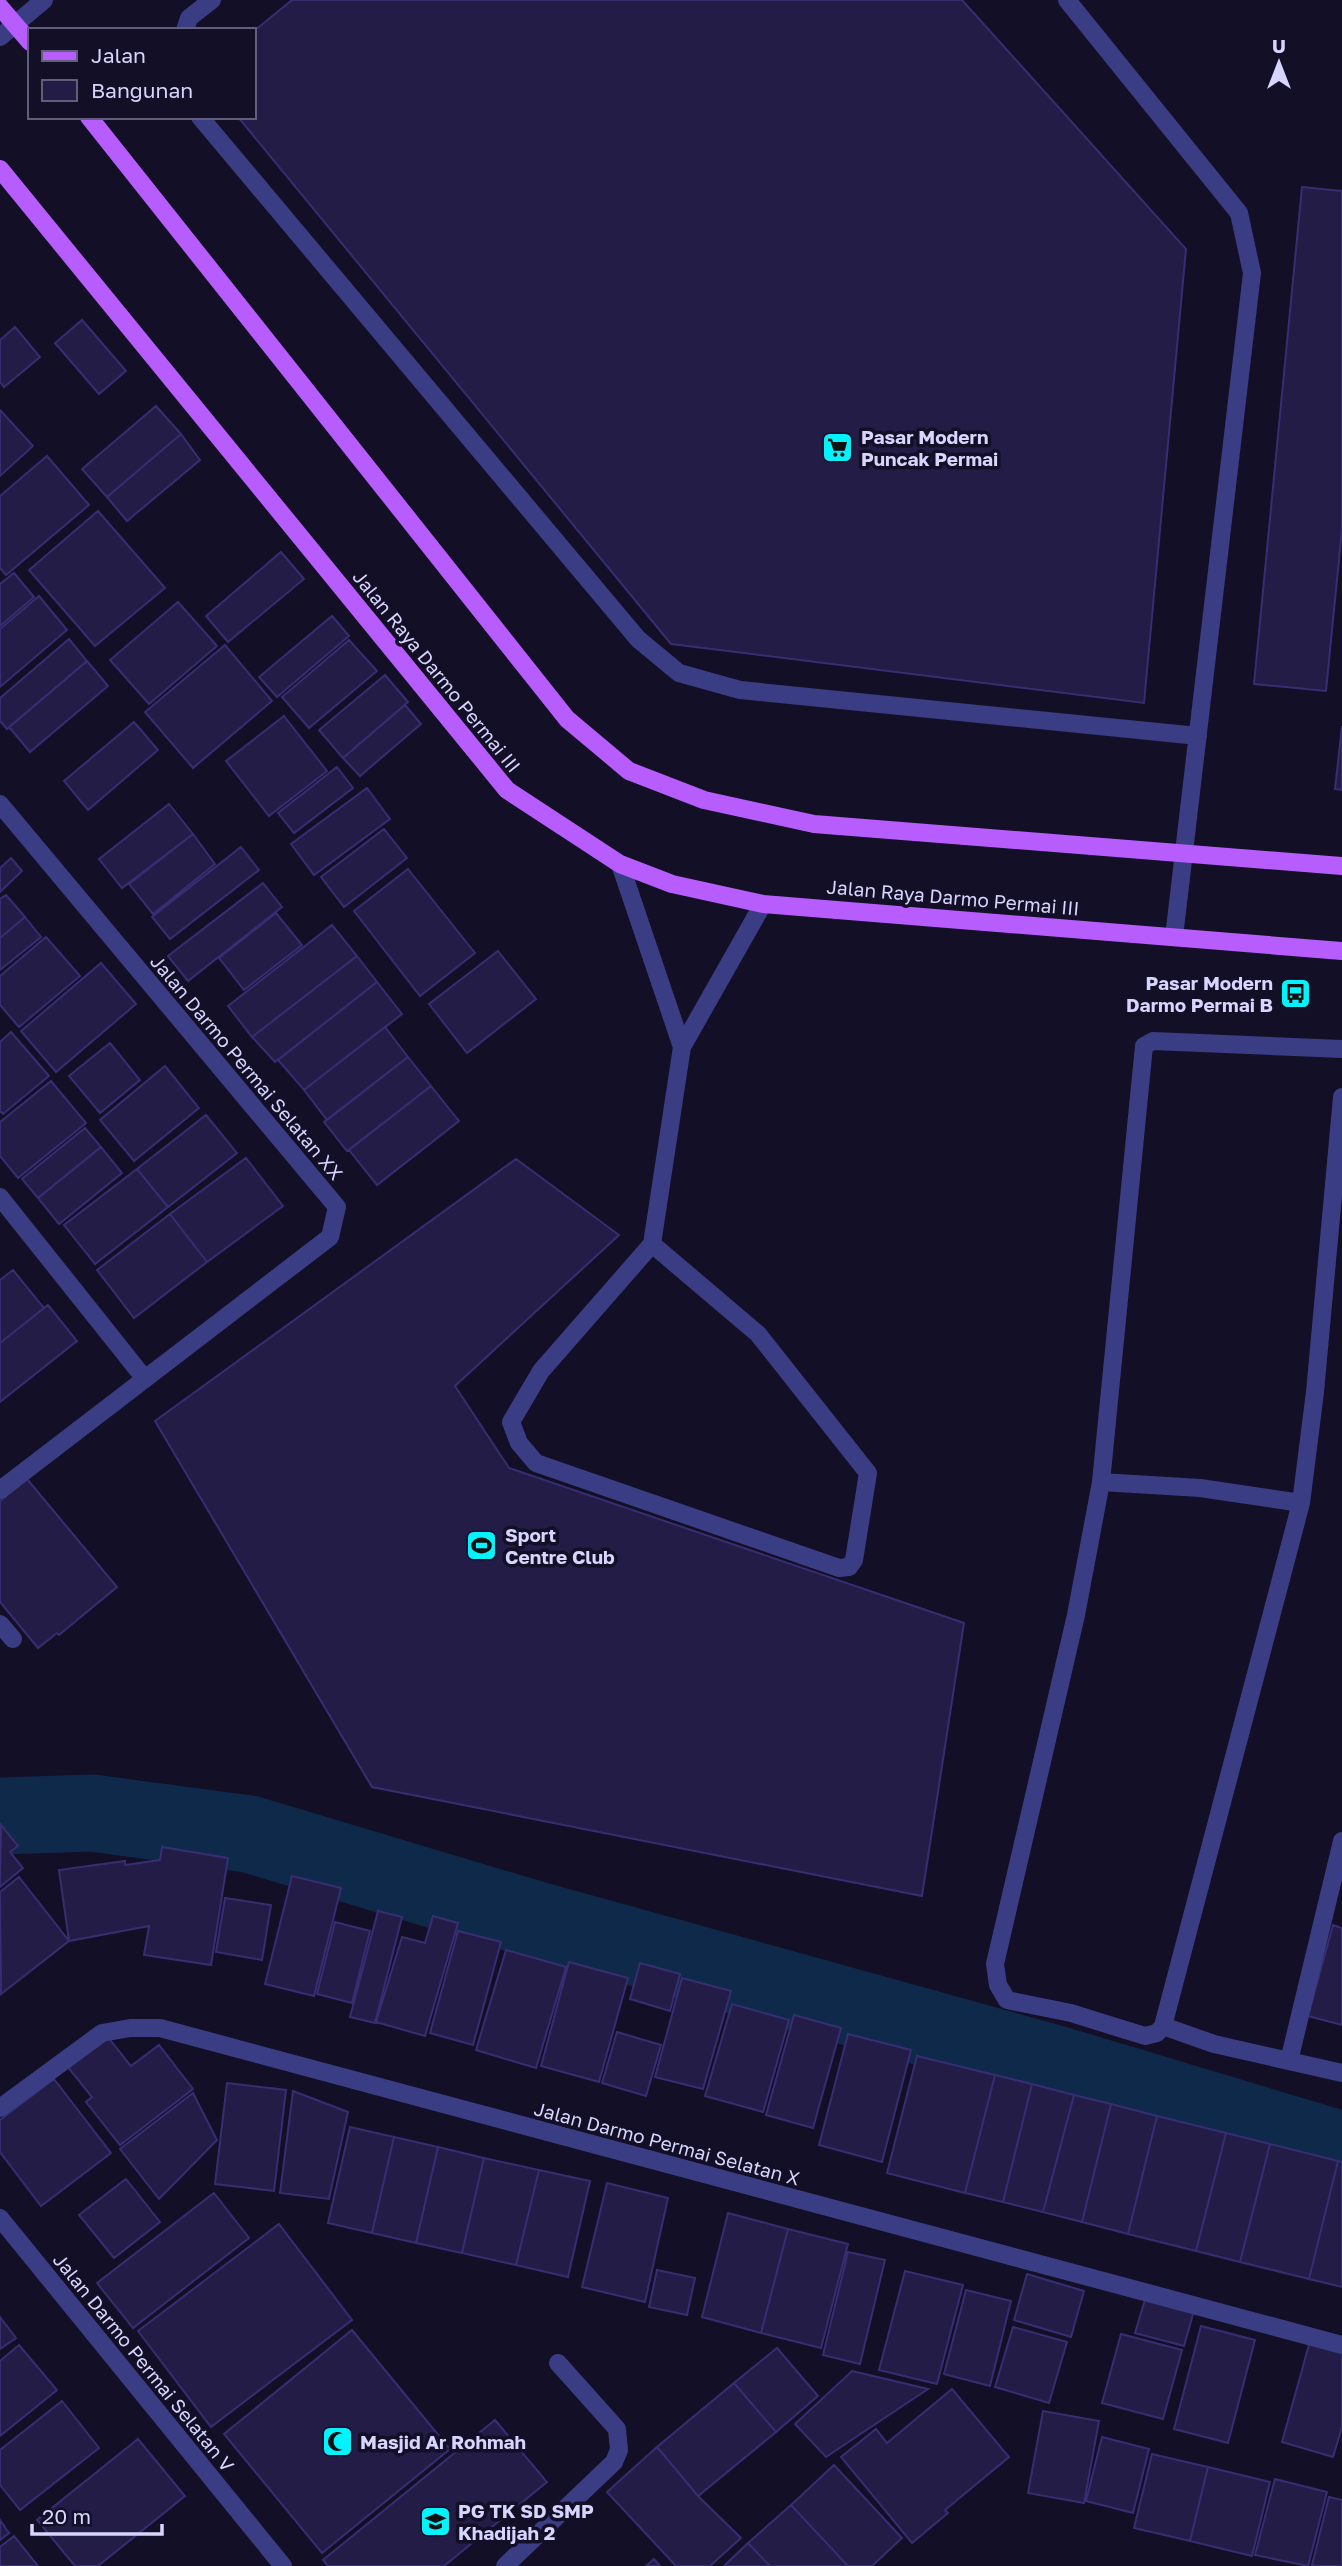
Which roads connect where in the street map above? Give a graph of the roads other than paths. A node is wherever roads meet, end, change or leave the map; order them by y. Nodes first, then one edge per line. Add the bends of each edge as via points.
1 (44, 0) edge
2 (212, 0) edge
3 (1067, 0) edge
4 (0, 7) edge
5 (15, 24) junction
6 (186, 28) edge
7 (0, 37) edge
8 (28, 40) edge
9 (91, 119) edge
10 (202, 119) edge
11 (0, 169) edge
12 (1198, 736) junction
13 (0, 804) edge
14 (1185, 852) junction
15 (620, 864) junction
16 (1342, 866) edge
17 (763, 904) junction
18 (1174, 937) junction
19 (1342, 951) edge
20 (682, 1047) junction
21 (1342, 1049) edge
22 (1342, 1097) edge
23 (0, 1197) edge
24 (652, 1244) junction
25 (145, 1379) junction
26 (1101, 1482) junction
27 (0, 1490) edge
28 (1301, 1503) junction
29 (0, 1624) edge
30 (13, 1639) dead end
31 (1342, 1841) edge
32 (1337, 1884) edge
33 (1163, 2026) junction
34 (1289, 2061) junction
35 (1342, 2073) edge
36 (0, 2108) edge
37 (0, 2218) edge
38 (1342, 2345) edge
39 (558, 2363) dead end
40 (283, 2566) edge
41 (505, 2566) edge

1 - 5 street
2 - 6 street via 189,18
3 - 12 street via 1239,213 1252,273
4 - 5 main road
5 - 7 street
5 - 8 main road
9 - 14 main road via 567,719 629,771 704,800 814,824
10 - 12 street via 638,639 679,673 740,690
11 - 15 main road, Jalan Raya Darmo Permai III via 507,790
12 - 14 street
13 - 25 street, Jalan Darmo Permai Selatan XX via 337,1207 330,1237
14 - 16 main road
14 - 18 street
15 - 17 main road, Jalan Raya Darmo Permai III via 673,884
15 - 20 street
17 - 18 main road, Jalan Raya Darmo Permai III
17 - 20 street
18 - 19 main road, Jalan Raya Darmo Permai III
20 - 24 street
21 - 26 street via 1153,1041 1144,1046
22 - 28 street
23 - 25 street
24 - 24 street via 758,1334 868,1473 854,1560 849,1567 839,1568 575,1478 536,1463 519,1443 511,1422 541,1371
25 - 27 street, Jalan Darmo Permai Selatan XX
26 - 28 street via 1200,1488
26 - 33 street via 1076,1615 995,1964 998,1985 1007,2000 1071,2013 1145,2036
28 - 33 street
29 - 30 street
31 - 32 street
32 - 34 street
33 - 34 street via 1214,2044
34 - 35 street
36 - 38 street, Jalan Darmo Permai Selatan X via 102,2033 160,2028
37 - 40 street, Jalan Darmo Permai Selatan V
39 - 41 street via 617,2429 620,2450 614,2462

